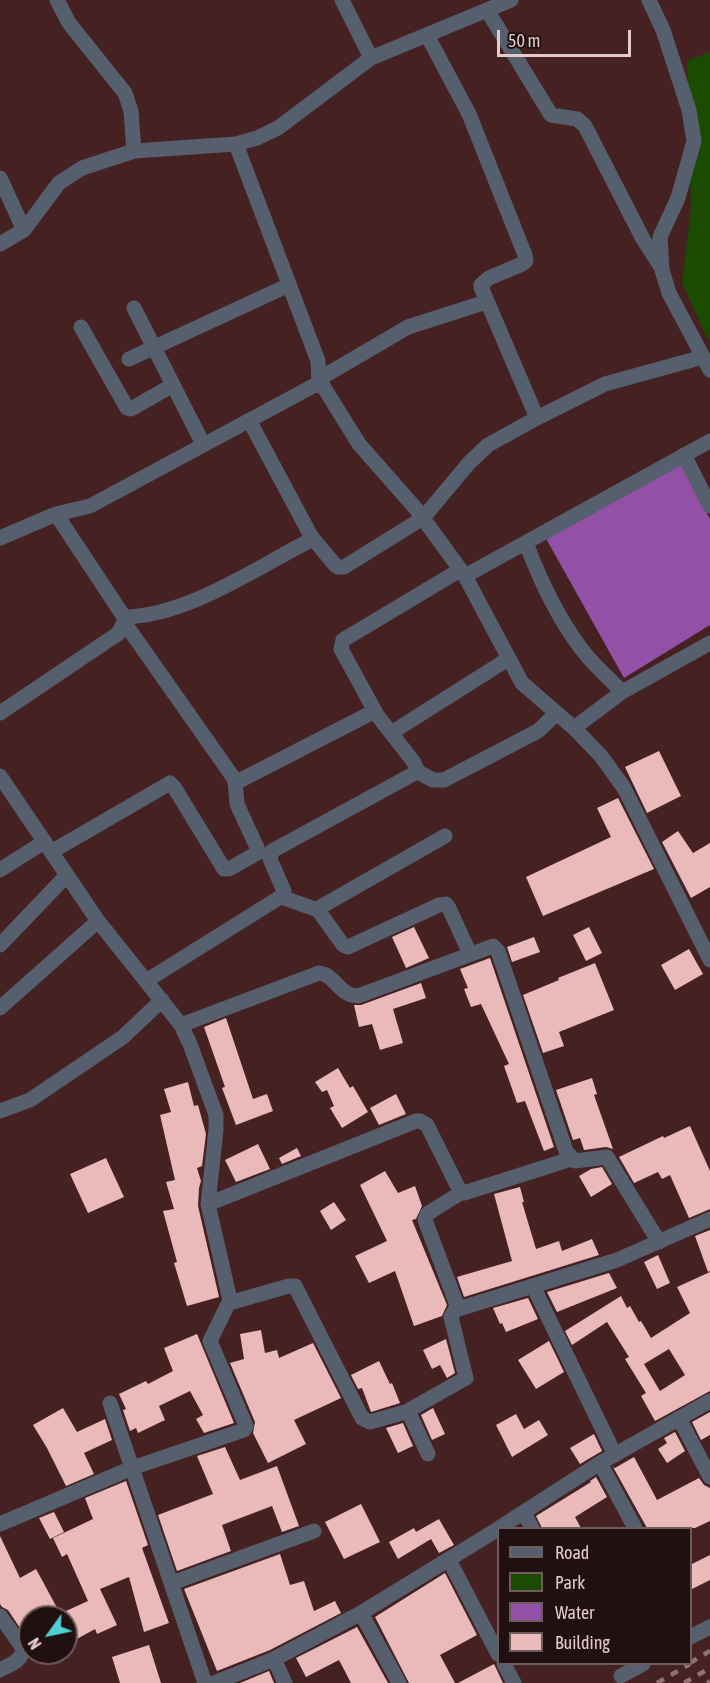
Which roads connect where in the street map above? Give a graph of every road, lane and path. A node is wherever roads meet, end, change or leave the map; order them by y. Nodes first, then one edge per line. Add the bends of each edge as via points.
1 (57, 0) edge
2 (342, 0) edge
3 (511, 0) edge
4 (649, 0) edge
5 (487, 10) junction
6 (427, 35) junction
7 (371, 58) junction
8 (236, 144) junction
9 (134, 151) junction
10 (0, 178) edge
11 (24, 230) junction
12 (0, 244) edge
13 (662, 270) junction
14 (289, 285) junction
15 (486, 302) junction
16 (134, 308) dead end
17 (81, 327) dead end
18 (154, 347) junction
19 (129, 359) dead end
20 (706, 363) edge
21 (319, 382) junction
22 (173, 385) junction
23 (537, 418) junction
24 (249, 420) junction
25 (710, 441) edge
26 (203, 444) junction
27 (684, 455) junction
28 (710, 506) edge
29 (56, 514) junction
30 (423, 518) junction
31 (311, 536) junction
32 (0, 538) edge
33 (526, 543) junction
34 (463, 573) junction
35 (125, 620) junction
36 (710, 643) edge
37 (508, 659) junction
38 (622, 692) junction
39 (375, 711) junction
40 (0, 713) edge
41 (557, 713) junction
42 (574, 728) junction
43 (391, 733) junction
44 (416, 771) junction
45 (0, 776) edge
46 (235, 783) junction
47 (445, 836) dead end
48 (47, 847) junction
49 (0, 870) edge
50 (67, 875) junction
51 (281, 897) junction
52 (317, 909) junction
53 (98, 921) junction
54 (0, 945) edge
55 (470, 954) junction
56 (710, 960) edge
57 (146, 981) junction
58 (162, 1000) junction
59 (0, 1008) edge
60 (181, 1025) junction
61 (0, 1112) edge
62 (571, 1159) junction
63 (462, 1192) junction
64 (208, 1204) junction
65 (710, 1219) edge
66 (659, 1242) junction
67 (533, 1286) junction
68 (229, 1304) junction
69 (458, 1308) junction
70 (710, 1401) edge
71 (110, 1403) dead end
72 (409, 1411) junction
73 (679, 1418) junction
74 (428, 1454) dead end
75 (615, 1455) junction
76 (600, 1463) junction
77 (132, 1468) junction
78 (710, 1477) edge
79 (524, 1513) junction
80 (0, 1524) edge
81 (502, 1527) edge
82 (531, 1527) edge
83 (634, 1527) edge
84 (497, 1530) edge
85 (314, 1531) dead end
86 (449, 1560) junction
87 (172, 1582) junction
88 (361, 1613) junction
89 (0, 1616) edge
90 (710, 1627) edge
91 (692, 1636) edge
92 (497, 1652) edge
93 (274, 1659) junction
94 (505, 1665) edge
95 (641, 1665) edge
96 (0, 1670) edge
97 (621, 1676) dead end
98 (205, 1683) edge
99 (214, 1683) edge
100 (285, 1683) edge
101 (399, 1683) edge
102 (514, 1683) edge

1 - 9 street via 69,23 125,93 131,111
2 - 7 street
3 - 5 street
4 - 13 street via 689,110 694,141 678,198 660,237
5 - 6 street
5 - 13 street via 551,116 577,119 585,126
6 - 7 street
6 - 15 street via 469,114 525,255 522,264 481,285
7 - 8 street via 278,128
8 - 9 street
8 - 14 street
9 - 11 street via 82,168 59,183
10 - 11 street
11 - 12 street
13 - 20 street via 669,293
14 - 18 street
14 - 21 street via 318,361
15 - 21 street via 408,327
15 - 23 street
16 - 18 street
17 - 22 street via 127,408
18 - 19 street
18 - 22 street
20 - 23 street via 605,384
21 - 24 street
21 - 30 street via 359,444
22 - 26 street
23 - 30 street via 483,449
24 - 26 street
24 - 31 street
25 - 27 street
26 - 29 street via 90,506
27 - 28 street
27 - 33 street
29 - 32 street
29 - 35 street
30 - 31 street via 340,568
30 - 34 street
31 - 35 street via 307,542 197,599
33 - 34 street
33 - 38 street via 559,616 582,649
34 - 37 street
34 - 39 street via 343,640 341,649
35 - 40 street via 119,633
35 - 46 street
36 - 38 street
37 - 41 street via 522,683
37 - 43 street
38 - 42 street
39 - 43 street
39 - 46 street
41 - 42 street
41 - 44 street via 538,731 444,780 435,781
42 - 56 street via 624,788
43 - 44 street
44 - 51 street via 272,851 270,859 284,891
45 - 48 street
46 - 48 street via 237,804 259,852 229,869 220,865 170,783
47 - 52 street
48 - 49 street
48 - 50 street
50 - 53 street
50 - 54 street
51 - 52 street
51 - 57 street
52 - 55 street via 348,947 446,904
53 - 57 street
53 - 59 street
55 - 60 street via 358,996 348,996 326,974 319,973
55 - 62 street via 494,945 498,951
57 - 58 street
58 - 60 street
58 - 61 street via 123,1037 30,1100
60 - 64 street via 216,1115
62 - 63 street
62 - 66 street via 607,1157
63 - 64 street via 427,1125 420,1120
63 - 69 street via 427,1214 425,1220
64 - 68 street
65 - 66 street
66 - 67 street via 617,1260
67 - 69 street
67 - 75 street
68 - 72 street via 295,1286 362,1418 370,1422
68 - 77 street via 210,1341 246,1428
69 - 72 street via 451,1317 466,1378
70 - 73 street
71 - 77 street
72 - 74 street
73 - 75 street
73 - 78 street
75 - 76 street
76 - 79 street
76 - 83 street
77 - 80 street
77 - 87 street
79 - 81 street
79 - 82 street
84 - 86 street
85 - 87 street
86 - 88 street
86 - 92 street
87 - 98 street
88 - 93 street
88 - 101 street
89 - 96 street via 23,1653
90 - 91 street
93 - 99 street
93 - 100 street
94 - 102 street
95 - 97 street

